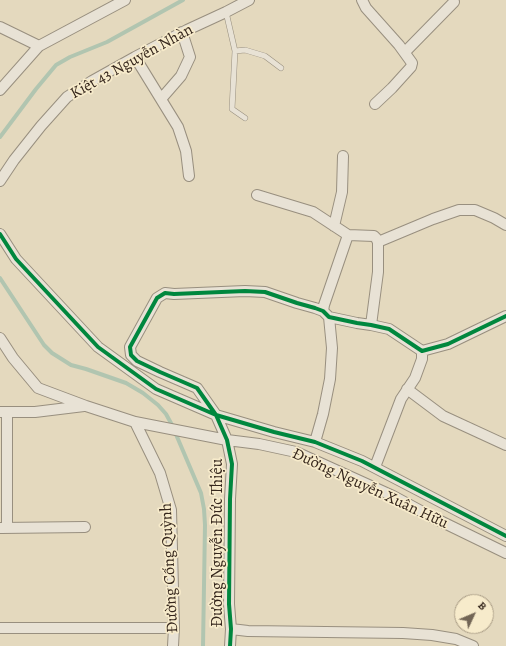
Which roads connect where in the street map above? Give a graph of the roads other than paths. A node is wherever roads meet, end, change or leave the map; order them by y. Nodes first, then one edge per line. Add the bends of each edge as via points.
1 (125, 0) edge
2 (249, 0) edge
3 (362, 0) edge
4 (454, 2) dead end
5 (226, 12) junction
6 (0, 27) edge
7 (182, 32) junction
8 (38, 46) junction
9 (235, 51) junction
10 (404, 52) junction
11 (135, 57) junction
12 (281, 68) dead end
13 (0, 90) edge
14 (161, 99) junction
15 (376, 104) dead end
16 (245, 118) dead end
17 (343, 156) dead end
18 (189, 176) dead end
19 (0, 181) edge
20 (257, 195) dead end
21 (506, 225) edge
22 (334, 226) junction
23 (0, 234) edge
24 (348, 235) junction
25 (378, 242) junction
26 (326, 314) junction
27 (506, 316) edge
28 (371, 325) junction
29 (0, 338) edge
30 (422, 351) junction
31 (407, 389) junction
32 (86, 406) junction
33 (4, 412) edge
34 (216, 415) junction
35 (135, 422) junction
36 (227, 440) junction
37 (315, 442) junction
38 (506, 445) edge
39 (375, 467) junction
40 (85, 527) dead end
41 (3, 528) edge
42 (506, 536) edge
43 (506, 553) edge
44 (0, 628) edge
45 (174, 628) junction
46 (231, 629) junction
47 (173, 646) edge
48 (230, 646) edge
49 (473, 646) edge

1 - 8 street
2 - 5 street, Kiệt 43 Nguyễn Nhàn
3 - 10 street
4 - 10 street
5 - 7 street, Kiệt 43 Nguyễn Nhàn
5 - 9 lane
6 - 8 street
7 - 11 street, Kiệt 43 Nguyễn Nhàn
7 - 14 street via 190,56 180,76
8 - 13 street
9 - 12 lane via 244,50 265,56
9 - 16 lane via 232,109
10 - 15 street via 412,63 411,67
11 - 14 street
11 - 19 street, Kiệt 43 Nguyễn Nhàn via 67,97 14,160
14 - 18 street via 178,127 186,151
17 - 22 street via 342,192
20 - 22 street via 313,212
21 - 25 street via 475,210 459,210
22 - 24 street
23 - 34 street via 16,258 98,347 156,390
24 - 25 street via 374,236
24 - 26 street via 326,300
25 - 28 street via 378,272
26 - 28 street
26 - 34 street, Đường Nguyễn Đức Thiệu via 265,292 165,293 157,298 130,347 130,356 197,388
26 - 37 street via 332,348 330,379
27 - 30 street via 448,344
28 - 30 street via 389,329
29 - 32 street via 38,388
30 - 31 street via 422,359
31 - 38 street via 443,416
31 - 39 street
32 - 33 street via 35,412
32 - 35 street
33 - 41 street
34 - 36 street, Đường Nguyễn Đức Thiệu
34 - 37 street, Đường Nguyễn Xuân Hữu
35 - 36 street, Đường Nguyễn Xuân Hữu
35 - 45 street, Đường Cống Quỳnh via 160,473 171,510
36 - 43 street, Đường Nguyễn Xuân Hữu via 296,452 393,496
36 - 46 street, Đường Nguyễn Đức Thiệu via 232,464 229,604
37 - 39 street, Đường Nguyễn Xuân Hữu
39 - 42 street, Đường Nguyễn Xuân Hữu
40 - 41 street
44 - 45 street
45 - 47 street, Đường Cống Quỳnh
46 - 48 street, Đường Nguyễn Đức Thiệu
46 - 49 street, Đường Nguyễn Đức Thiệu via 403,632 456,639

